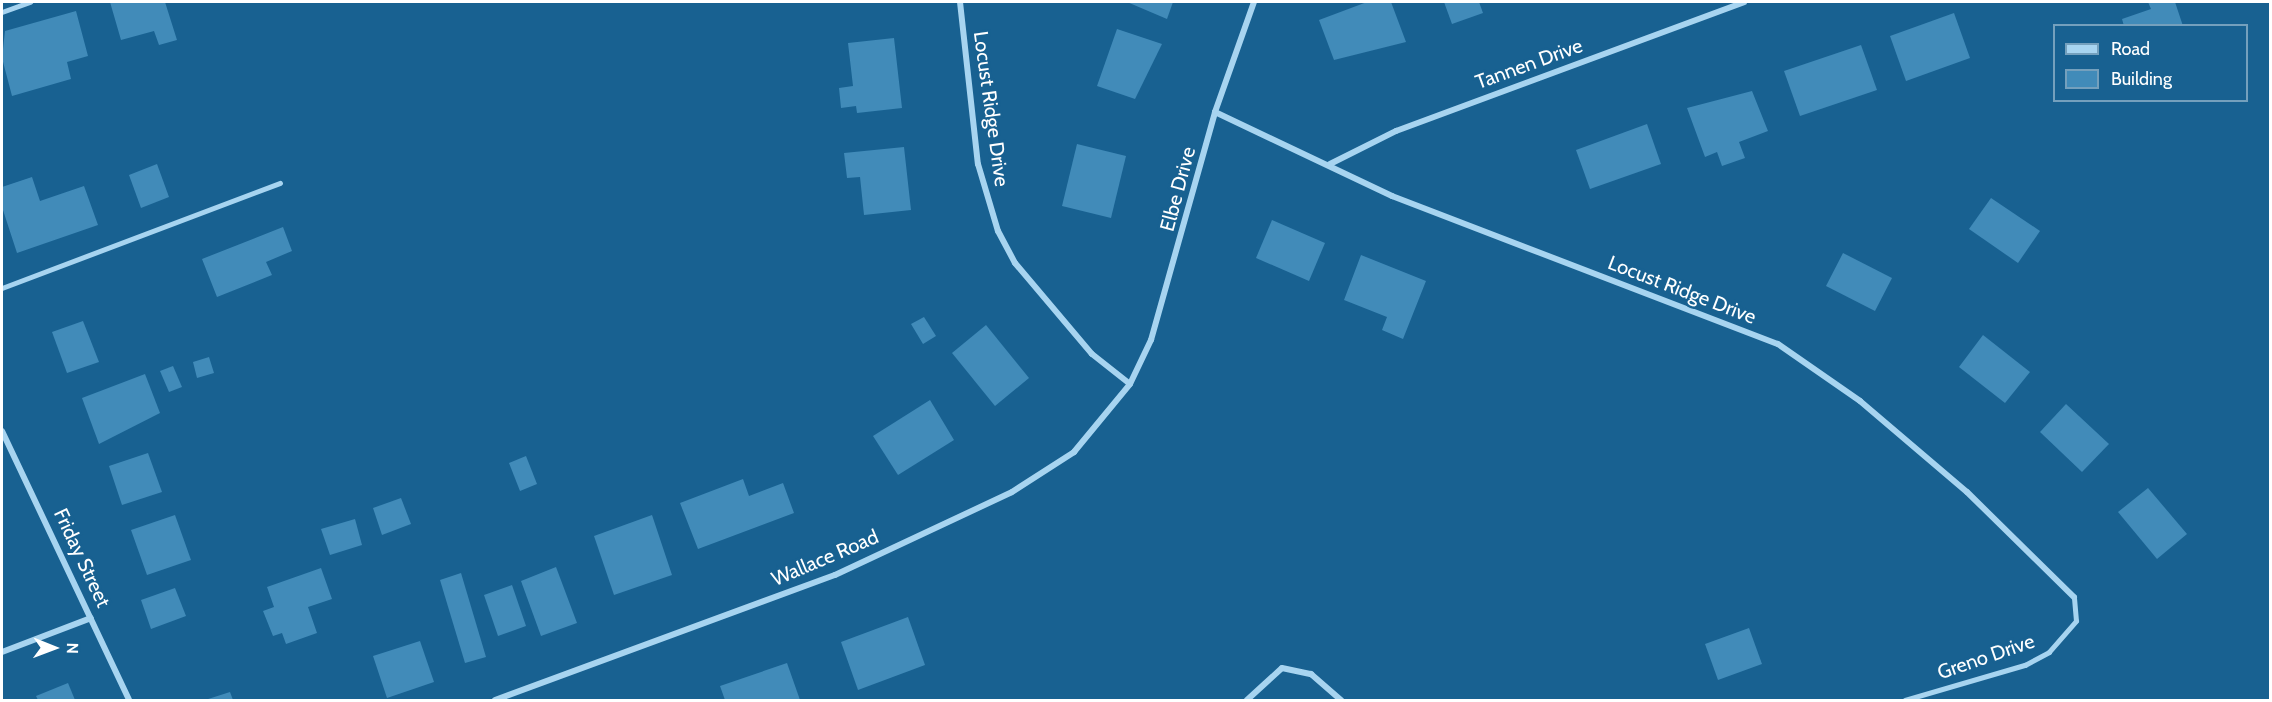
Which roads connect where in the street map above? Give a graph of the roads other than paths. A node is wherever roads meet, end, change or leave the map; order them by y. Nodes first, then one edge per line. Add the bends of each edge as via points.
1 (30, 2) edge
2 (960, 2) edge
3 (1254, 2) edge
4 (1744, 2) edge
5 (2, 12) edge
6 (1215, 112) junction
7 (1330, 164) junction
8 (280, 183) dead end
9 (2, 288) edge
10 (1130, 384) junction
11 (2, 430) edge
12 (2074, 597) joint
13 (91, 618) junction
14 (2, 652) edge
15 (129, 700) edge
16 (495, 700) edge
17 (1247, 700) edge
18 (1341, 700) edge
19 (1905, 700) edge

1 - 5 lane
2 - 10 street, Locust Ridge Drive via 978,164 998,231 1016,263 1092,354
3 - 6 street, Elbe Drive
4 - 7 street, Tannen Drive via 1396,131
6 - 7 street, Locust Ridge Drive
6 - 10 street, Elbe Drive via 1168,289
7 - 12 street, Locust Ridge Drive via 1392,196 1778,345 1860,401 1967,492
8 - 9 lane
10 - 16 street, Wallace Road via 1074,452 1011,492 835,575
11 - 13 street, Friday Street
12 - 19 lane, Greno Drive via 2076,621 2049,652 2025,665
13 - 14 street
13 - 15 street, Friday Street
17 - 18 street via 1282,668 1311,674

